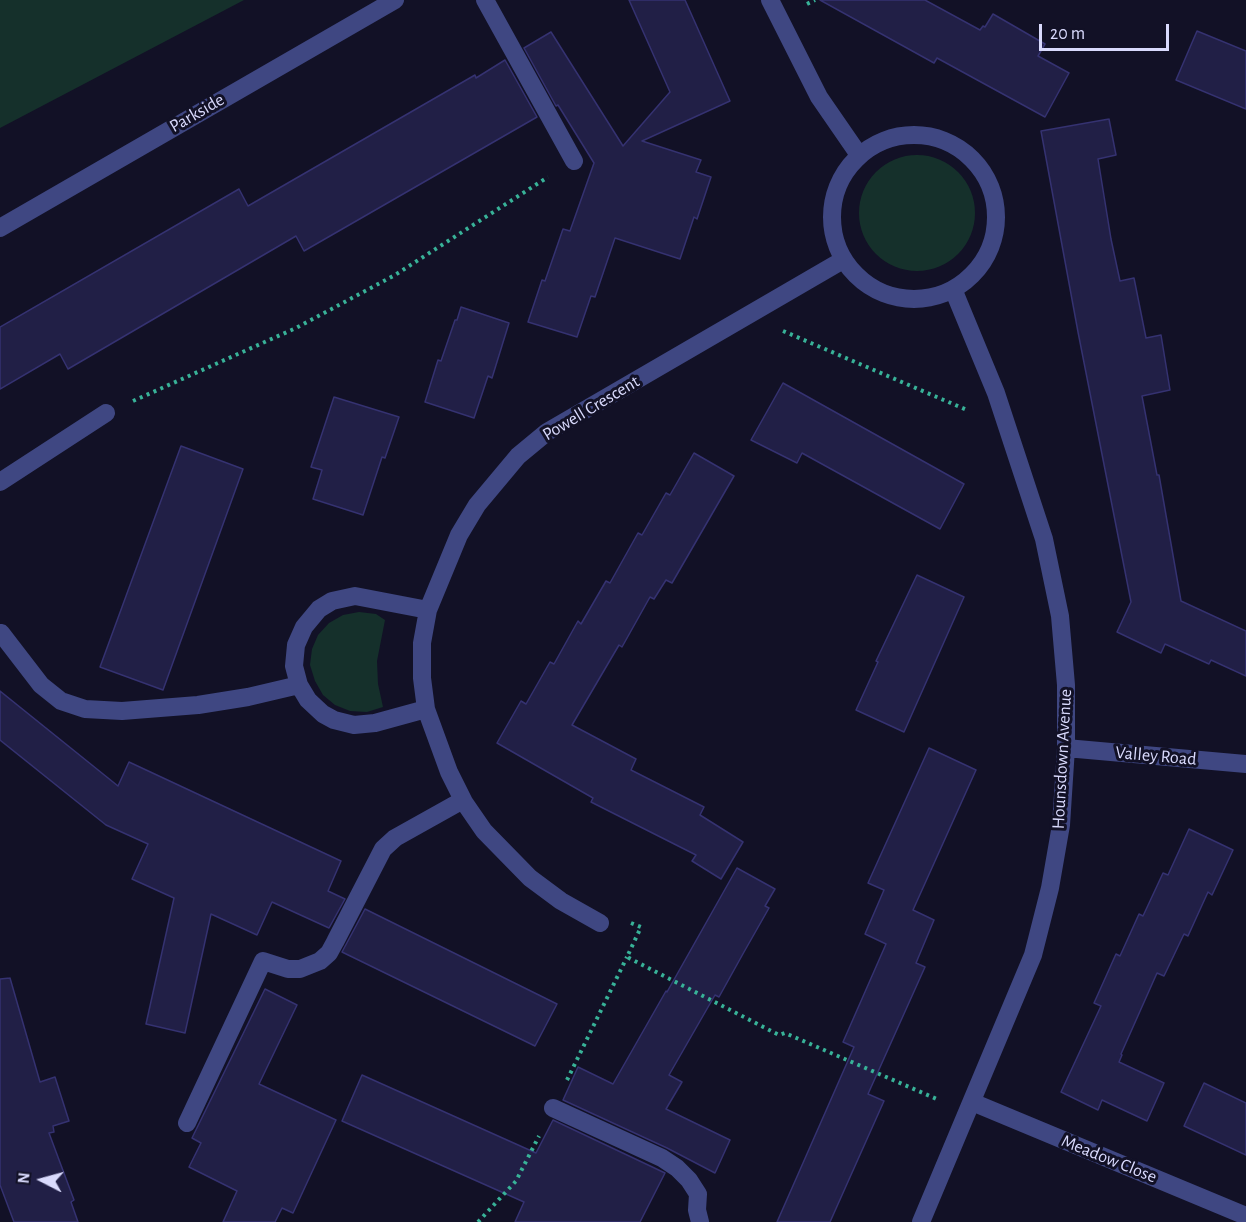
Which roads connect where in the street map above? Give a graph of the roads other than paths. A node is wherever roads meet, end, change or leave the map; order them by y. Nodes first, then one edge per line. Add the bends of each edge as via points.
1 (395, 0) edge
2 (485, 0) edge
3 (770, 0) edge
4 (859, 155) junction
5 (574, 161) road end
6 (0, 228) edge
7 (843, 260) junction
8 (953, 289) junction
9 (106, 413) road end
10 (0, 482) edge
11 (428, 610) junction
12 (1, 633) edge
13 (299, 685) junction
14 (426, 709) junction
15 (1066, 748) junction
16 (1246, 764) edge
17 (463, 800) junction
18 (600, 923) road end
19 (970, 1107) junction
20 (553, 1108) road end
21 (187, 1123) dead end
22 (1246, 1216) edge
23 (700, 1222) edge
24 (921, 1222) edge

1 - 6 street, Parkside
2 - 5 street
3 - 4 street via 819,96
4 - 7 street via 841,178 832,205 833,233
4 - 8 street via 882,140 909,134 937,137 962,149 981,169 993,194 996,222 990,249 975,272
7 - 8 street via 860,279 897,297 929,298
7 - 11 street, Powell Crescent via 547,432 518,456 477,505 459,535
8 - 15 street, Hounsdown Avenue via 1009,428 1044,538 1060,616
9 - 10 street
11 - 13 street via 356,596 332,601 304,627 296,645 294,666
11 - 14 street, Powell Crescent via 422,643
12 - 13 street via 41,685 61,701 85,709 122,711 198,705
13 - 14 street via 323,714 354,724 375,723
14 - 17 street, Powell Crescent
15 - 16 street, Valley Road
15 - 19 street, Hounsdown Avenue via 1061,825 1033,955
17 - 18 street, Powell Crescent via 484,831 530,878
17 - 21 street via 395,838 383,849 329,953 320,961 288,969 263,961
19 - 22 street, Meadow Close
19 - 24 street, Hounsdown Avenue
20 - 23 street via 677,1168 698,1194

